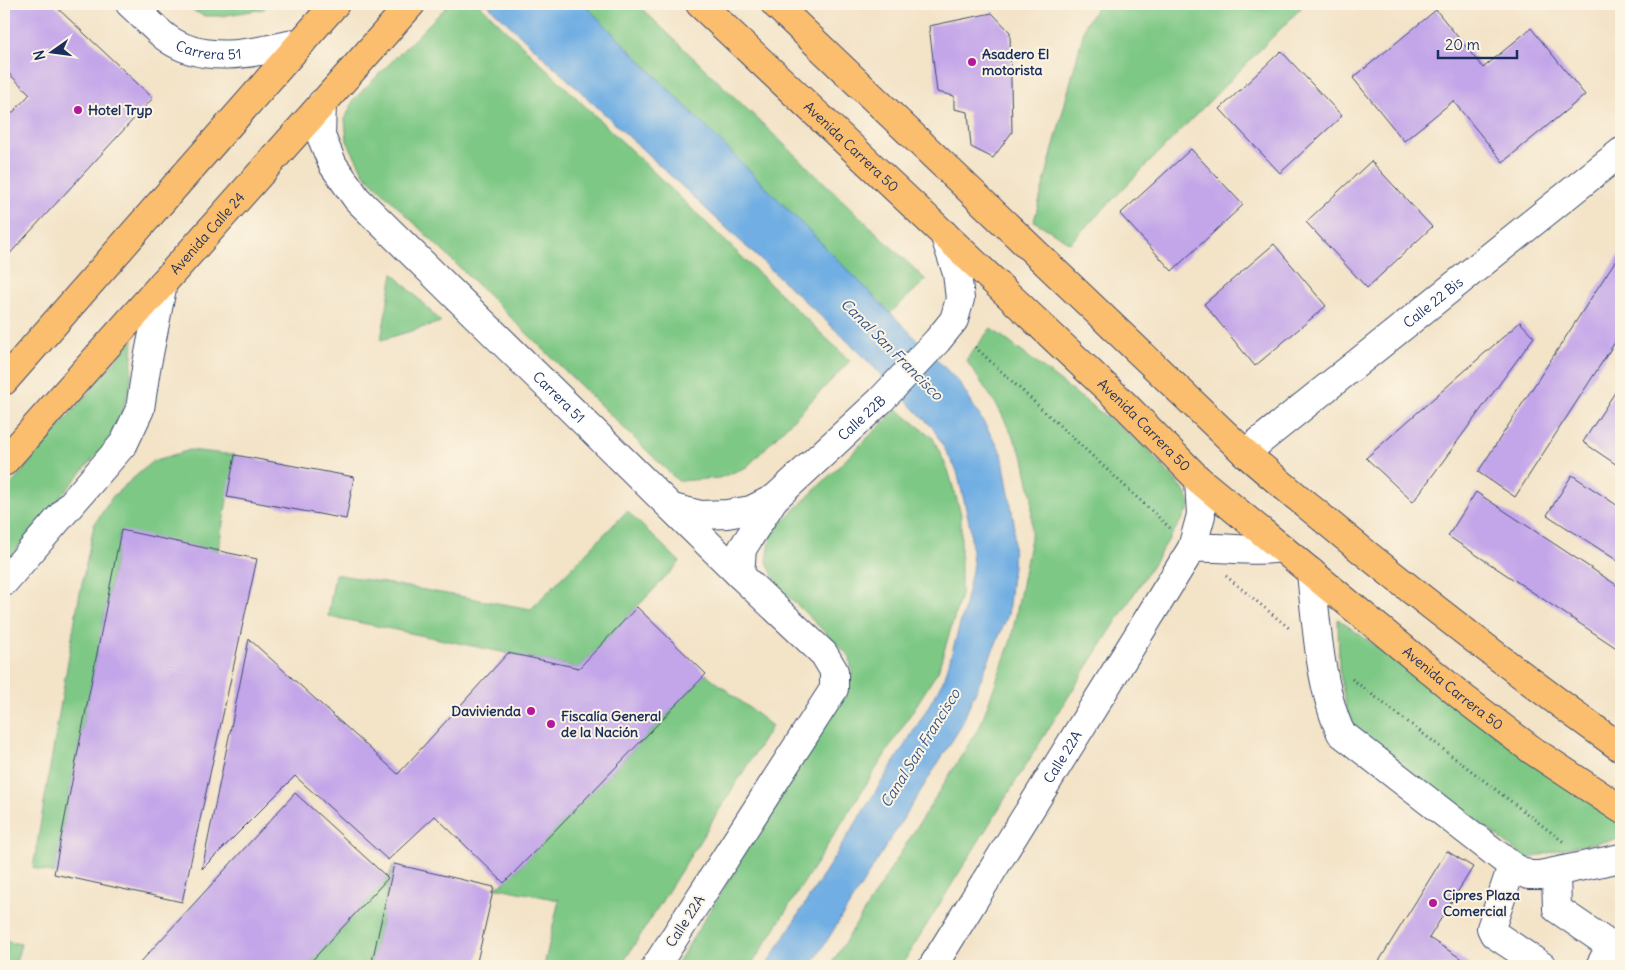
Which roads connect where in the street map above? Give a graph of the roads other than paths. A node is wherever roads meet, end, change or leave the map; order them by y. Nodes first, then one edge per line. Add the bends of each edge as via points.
1 (130, 4) edge
2 (336, 4) edge
3 (410, 4) edge
4 (700, 4) edge
5 (775, 4) edge
6 (302, 42) junction
7 (322, 103) junction
8 (1621, 152) edge
9 (944, 234) junction
10 (163, 283) junction
11 (4, 382) edge
12 (1245, 453) junction
13 (4, 462) edge
14 (1199, 480) junction
15 (775, 498) junction
16 (673, 508) junction
17 (1192, 548) junction
18 (1282, 548) junction
19 (1310, 572) junction
20 (740, 575) junction
21 (4, 582) edge
22 (834, 671) joint
23 (1621, 748) edge
24 (1621, 809) edge
25 (1621, 858) edge
26 (1512, 866) junction
27 (1556, 873) junction
28 (656, 966) edge
29 (933, 966) edge
30 (1542, 966) edge
31 (1600, 966) edge

1 - 6 street, Carrera 51 via 165,36 204,53 243,55
2 - 6 main road
3 - 7 main road, Avenida Calle 24
4 - 9 main road, Avenida Carrera 50
5 - 12 main road
6 - 11 main road
7 - 10 main road, Avenida Calle 24
7 - 16 street, Carrera 51 via 321,136 333,165 357,199
8 - 12 street, Calle 22 Bis
9 - 14 main road, Avenida Carrera 50 via 1126,406
9 - 15 street, Calle 22B via 957,273 960,299 954,320 880,401
10 - 13 main road, Avenida Calle 24
10 - 21 street via 140,409 124,443
12 - 23 main road via 1457,625
14 - 17 street, Calle 22A via 1200,515
14 - 18 main road, Avenida Carrera 50
15 - 16 street, Calle 22B via 751,510 727,514 701,515
15 - 20 street via 742,549
16 - 20 street, Carrera 51
17 - 18 street via 1218,546 1264,552
17 - 29 street, Calle 22A
18 - 19 main road, Avenida Carrera 50
19 - 24 main road, Avenida Carrera 50 via 1466,700 1532,750
19 - 26 street via 1320,653 1336,722 1342,733
20 - 22 street, Carrera 51 via 824,654
22 - 28 street, Calle 22A via 834,689
25 - 27 street
26 - 27 street via 1528,875
26 - 30 street via 1491,928 1494,934
27 - 31 street via 1557,909 1608,944

